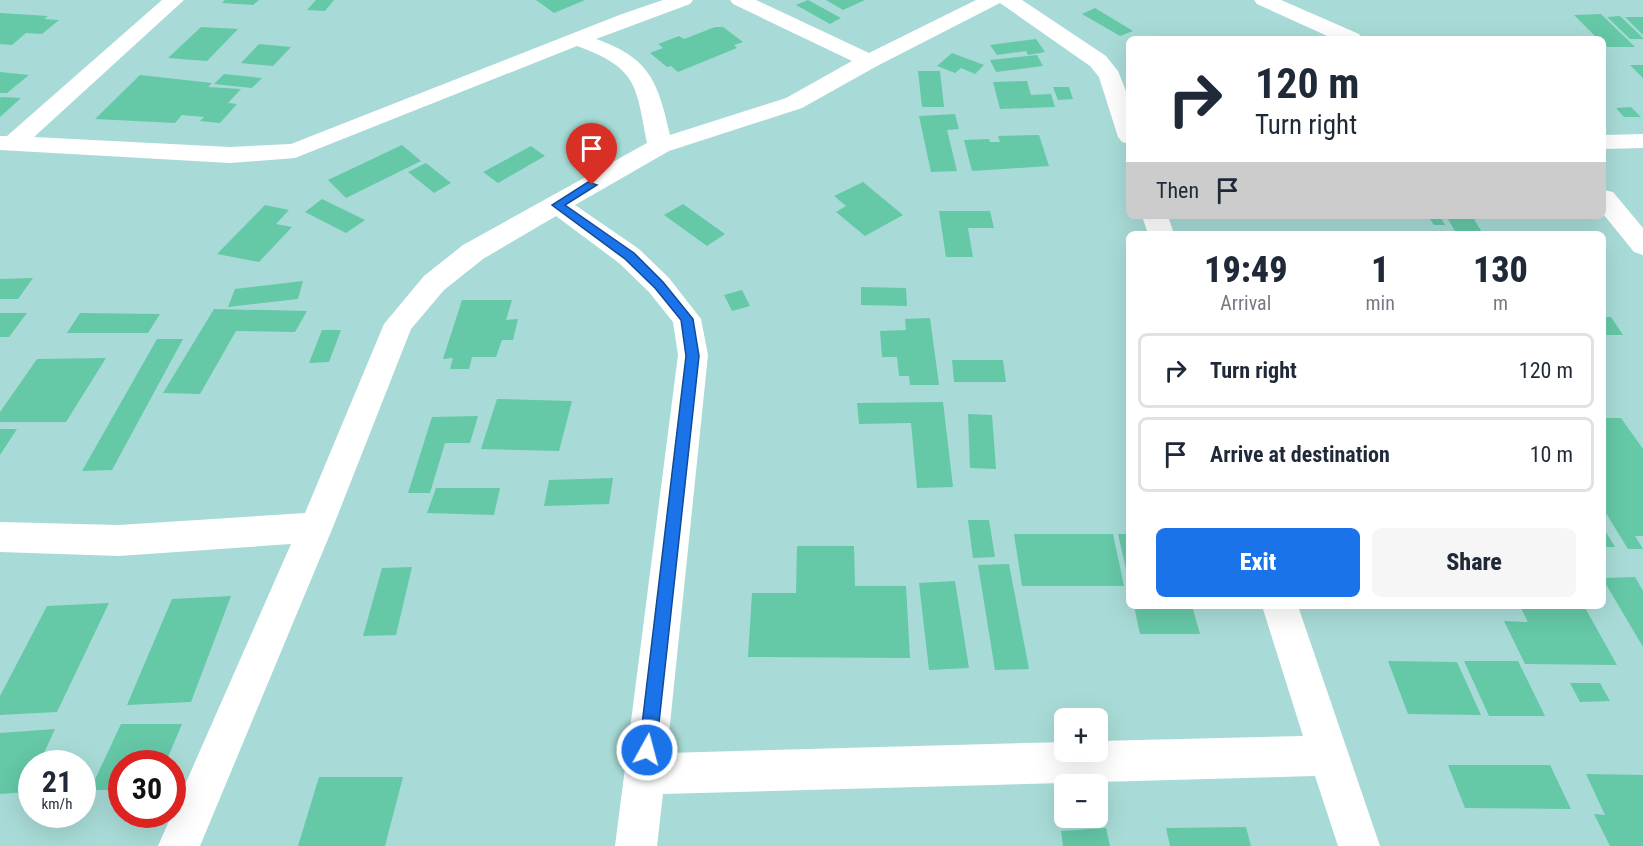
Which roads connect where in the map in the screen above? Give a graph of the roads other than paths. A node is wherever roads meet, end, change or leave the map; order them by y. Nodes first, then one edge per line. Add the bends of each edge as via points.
1 (174, 0) edge
2 (683, 0) edge
3 (740, 0) edge
4 (992, 0) edge
5 (1008, 0) edge
6 (1264, 0) edge
7 (1344, 36) edge
8 (576, 39) junction
9 (869, 61) junction
10 (1126, 125) edge
11 (1643, 141) edge
12 (1606, 142) edge
13 (7, 143) edge
14 (660, 146) junction
15 (1606, 200) edge
16 (557, 205) junction
17 (1643, 246) edge
18 (316, 527) junction
19 (0, 537) edge
20 (1281, 609) edge
21 (1328, 755) junction
22 (645, 774) junction
23 (179, 846) edge
24 (636, 846) edge
25 (1359, 846) edge

1 - 13 street
2 - 8 street
3 - 9 street
4 - 9 street
5 - 10 street via 1098,61 1110,76
6 - 7 street
8 - 13 street via 295,151 231,155
8 - 14 street via 611,51 638,69 648,91
9 - 14 street via 795,103
11 - 12 street
14 - 16 street
15 - 17 street
16 - 18 street via 472,252 434,283 398,324
16 - 22 street via 630,256 659,285 687,319 693,356
18 - 19 street via 209,537
18 - 23 street
20 - 21 street
21 - 22 street
21 - 25 street
22 - 24 street

